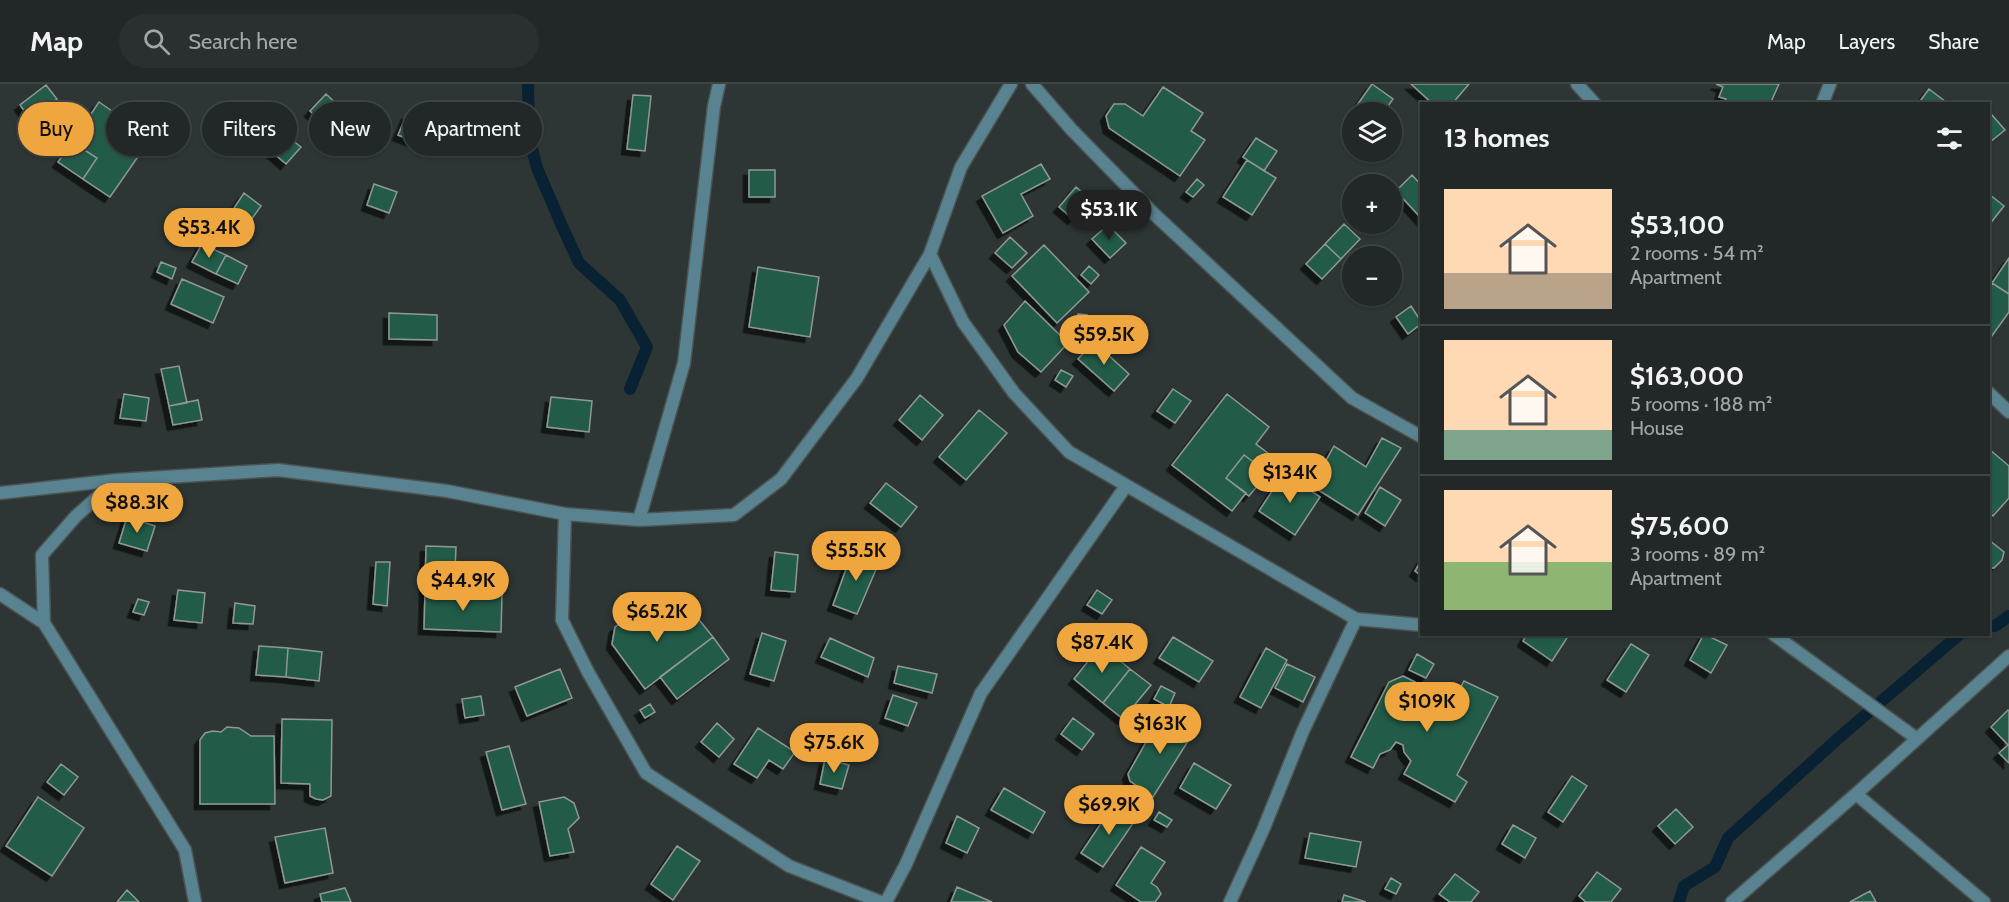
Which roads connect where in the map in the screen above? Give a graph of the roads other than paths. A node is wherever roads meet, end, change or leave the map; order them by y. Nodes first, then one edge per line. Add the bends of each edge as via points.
1 (720, 84) edge
2 (1011, 84) edge
3 (1032, 84) edge
4 (1576, 84) edge
5 (1830, 84) edge
6 (1588, 89) edge
7 (1823, 102) edge
8 (930, 254) junction
9 (1990, 394) edge
10 (2009, 412) edge
11 (1420, 435) edge
12 (117, 480) junction
13 (1126, 486) junction
14 (0, 493) edge
15 (565, 514) junction
16 (639, 520) junction
17 (0, 594) edge
18 (1356, 619) junction
19 (44, 623) junction
20 (1420, 625) edge
21 (1776, 636) edge
22 (2009, 656) edge
23 (1916, 738) junction
24 (1856, 794) junction
25 (195, 902) edge
26 (881, 902) edge
27 (886, 902) edge
28 (1230, 902) edge
29 (1732, 902) edge
30 (1984, 902) edge

1 - 16 street via 714,106 684,363
2 - 8 street via 961,166
3 - 11 street via 1154,214 1352,398
4 - 6 street
5 - 7 street
8 - 13 street via 963,322 1014,393 1069,452
8 - 16 street via 857,378 781,478 734,515
9 - 10 street
12 - 14 street
12 - 15 street via 278,470 447,491
12 - 19 street via 76,516 42,555
13 - 18 street
13 - 27 street via 981,693
15 - 16 street
15 - 26 street via 562,620 646,773 789,866
17 - 19 street
18 - 20 street
18 - 28 street
19 - 25 street via 185,850
21 - 23 street
22 - 23 street
23 - 24 street
24 - 29 street
24 - 30 street

